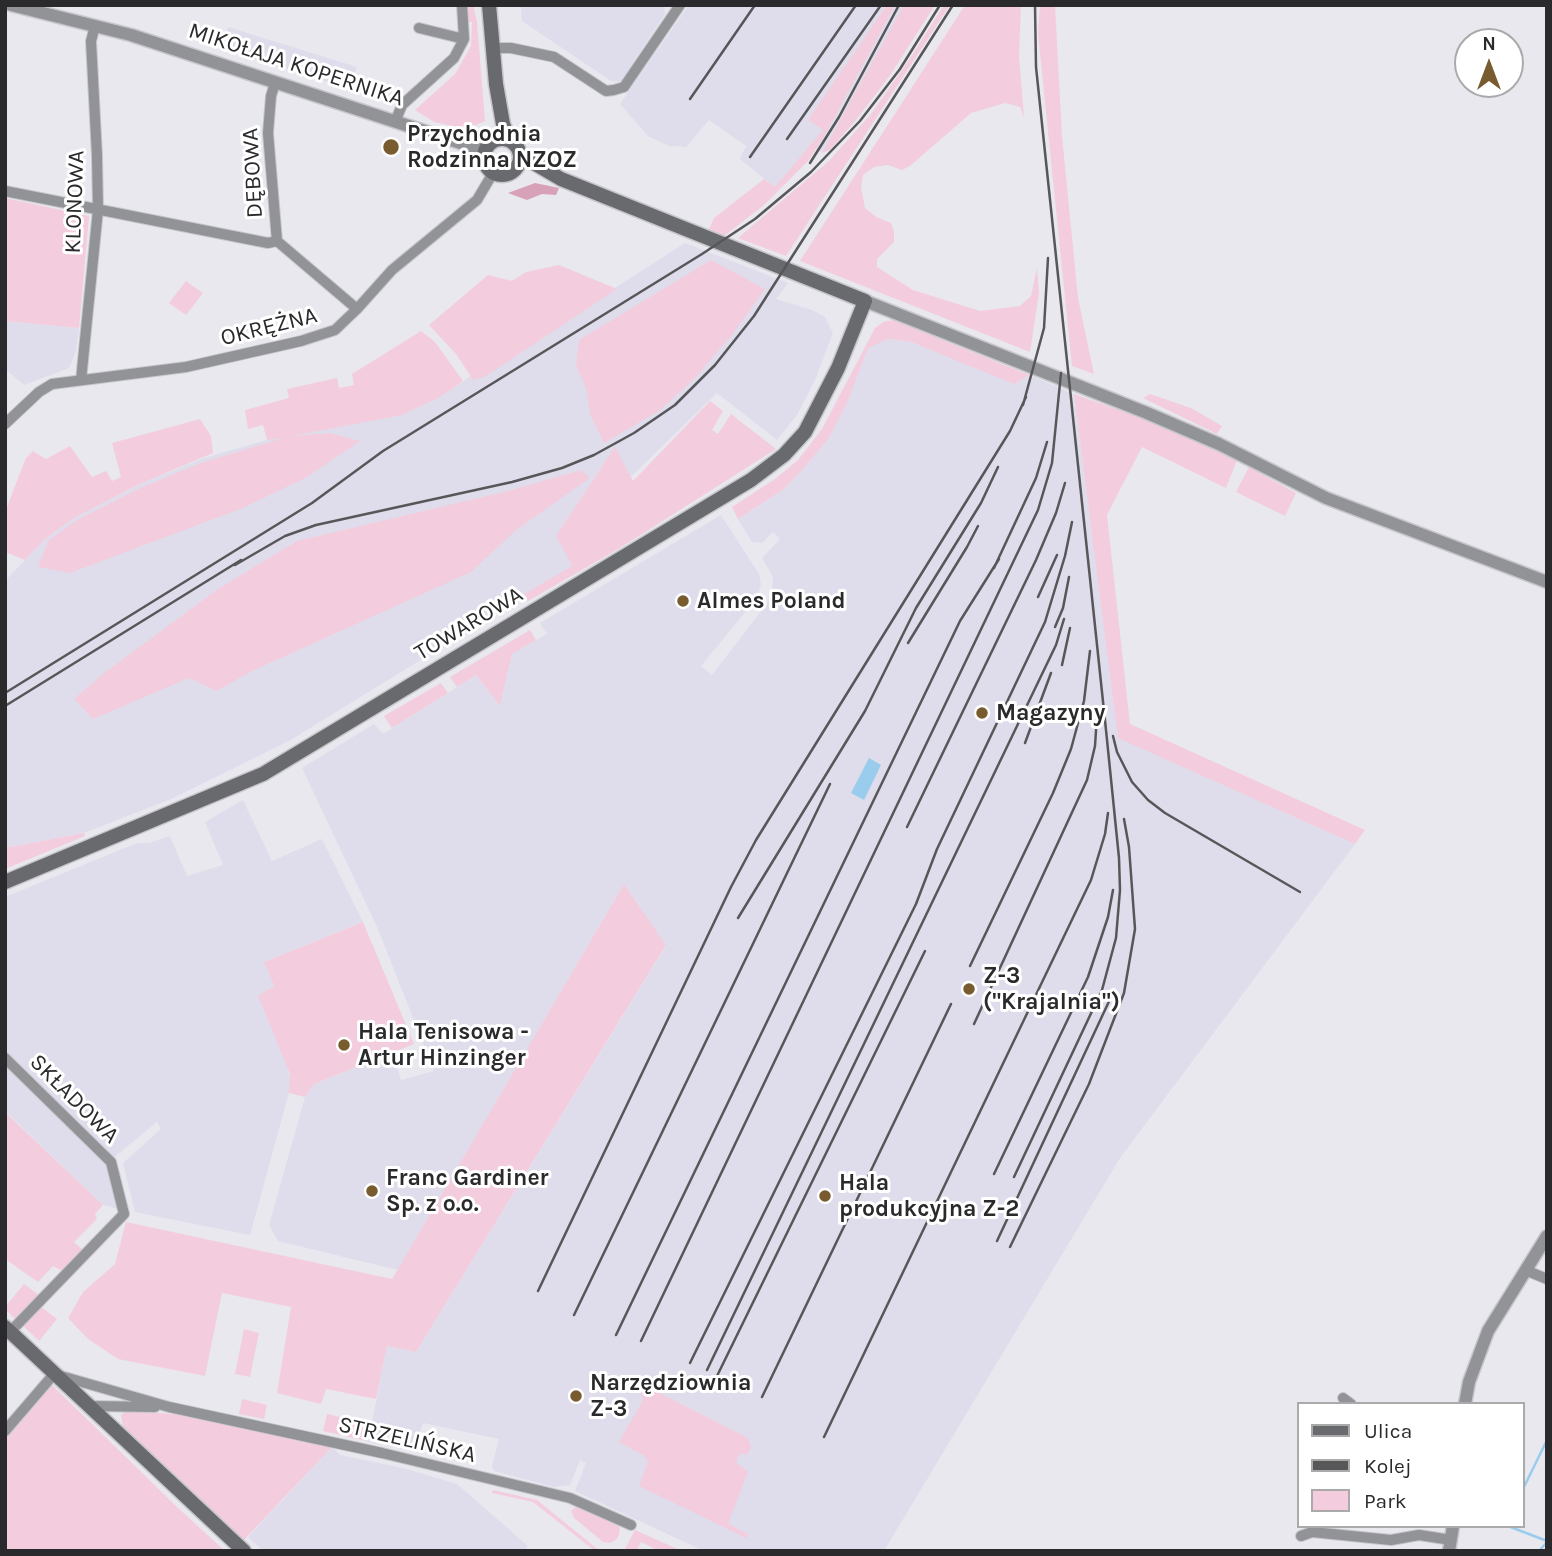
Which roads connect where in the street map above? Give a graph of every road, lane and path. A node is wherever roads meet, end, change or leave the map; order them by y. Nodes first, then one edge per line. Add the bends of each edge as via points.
1 (11, 5) edge
2 (462, 5) edge
3 (489, 5) edge
4 (680, 5) edge
5 (95, 26) junction
6 (419, 28) dead end
7 (464, 39) junction
8 (492, 48) junction
9 (275, 83) junction
10 (496, 84) junction
11 (395, 122) junction
12 (509, 140) junction
13 (489, 146) junction
14 (520, 155) junction
15 (515, 170) junction
16 (493, 173) junction
17 (561, 179) junction
18 (5, 191) edge
19 (98, 211) junction
20 (277, 241) junction
21 (865, 301) junction
22 (358, 309) junction
23 (81, 380) junction
24 (5, 424) edge
25 (1547, 582) edge
26 (5, 882) edge
27 (5, 1058) edge
28 (1547, 1236) edge
29 (1525, 1270) junction
30 (1547, 1279) edge
31 (8, 1329) edge
32 (54, 1374) junction
33 (104, 1387) junction
34 (1465, 1402) edge
35 (122, 1405) junction
36 (89, 1406) junction
37 (169, 1407) junction
38 (5, 1431) edge
39 (114, 1431) junction
40 (631, 1525) dead end
41 (1301, 1536) dead end
42 (1450, 1545) edge
43 (244, 1551) edge

1 - 5 street, MIKOŁAJA KOPERNIKA
2 - 7 street
3 - 8 main road
4 - 8 street via 624,87 614,90 606,90 554,57
5 - 9 street, MIKOŁAJA KOPERNIKA
5 - 19 street, KLONOWA via 91,41
6 - 7 street
7 - 11 street via 454,58 402,106
8 - 10 main road
9 - 11 street, MIKOŁAJA KOPERNIKA
9 - 20 street, DĘBOWA via 268,133
10 - 12 main road
10 - 13 main road
11 - 13 street, MIKOŁAJA KOPERNIKA
12 - 13 main road
12 - 14 main road
13 - 16 main road via 485,163
14 - 15 main road
14 - 17 main road
15 - 16 main road via 505,175
15 - 17 main road
16 - 22 street, OKRĘŻNA via 477,200 392,270
17 - 21 main road
18 - 19 street
19 - 20 street
19 - 23 street, KLONOWA
20 - 22 street, DĘBOWA
21 - 25 street via 1147,413 1326,498
21 - 26 main road, TOWAROWA via 810,424 784,456 751,480 262,774
22 - 23 street, OKRĘŻNA via 335,330 300,341 151,373
23 - 24 street, OKRĘŻNA via 52,384
27 - 31 street, SKŁADOWA via 111,1162 124,1214
28 - 29 street
29 - 30 street
29 - 34 street via 1488,1331
31 - 32 main road
32 - 33 street, STRZELIŃSKA
32 - 36 main road
32 - 38 street
33 - 36 street
33 - 37 street, STRZELIŃSKA
35 - 36 street, STRZELIŃSKA
35 - 37 street, STRZELIŃSKA
35 - 39 street via 113,1420
36 - 39 main road
37 - 40 street, STRZELIŃSKA via 382,1452 570,1499
39 - 43 main road
41 - 42 street via 1312,1532 1391,1540 1419,1535

